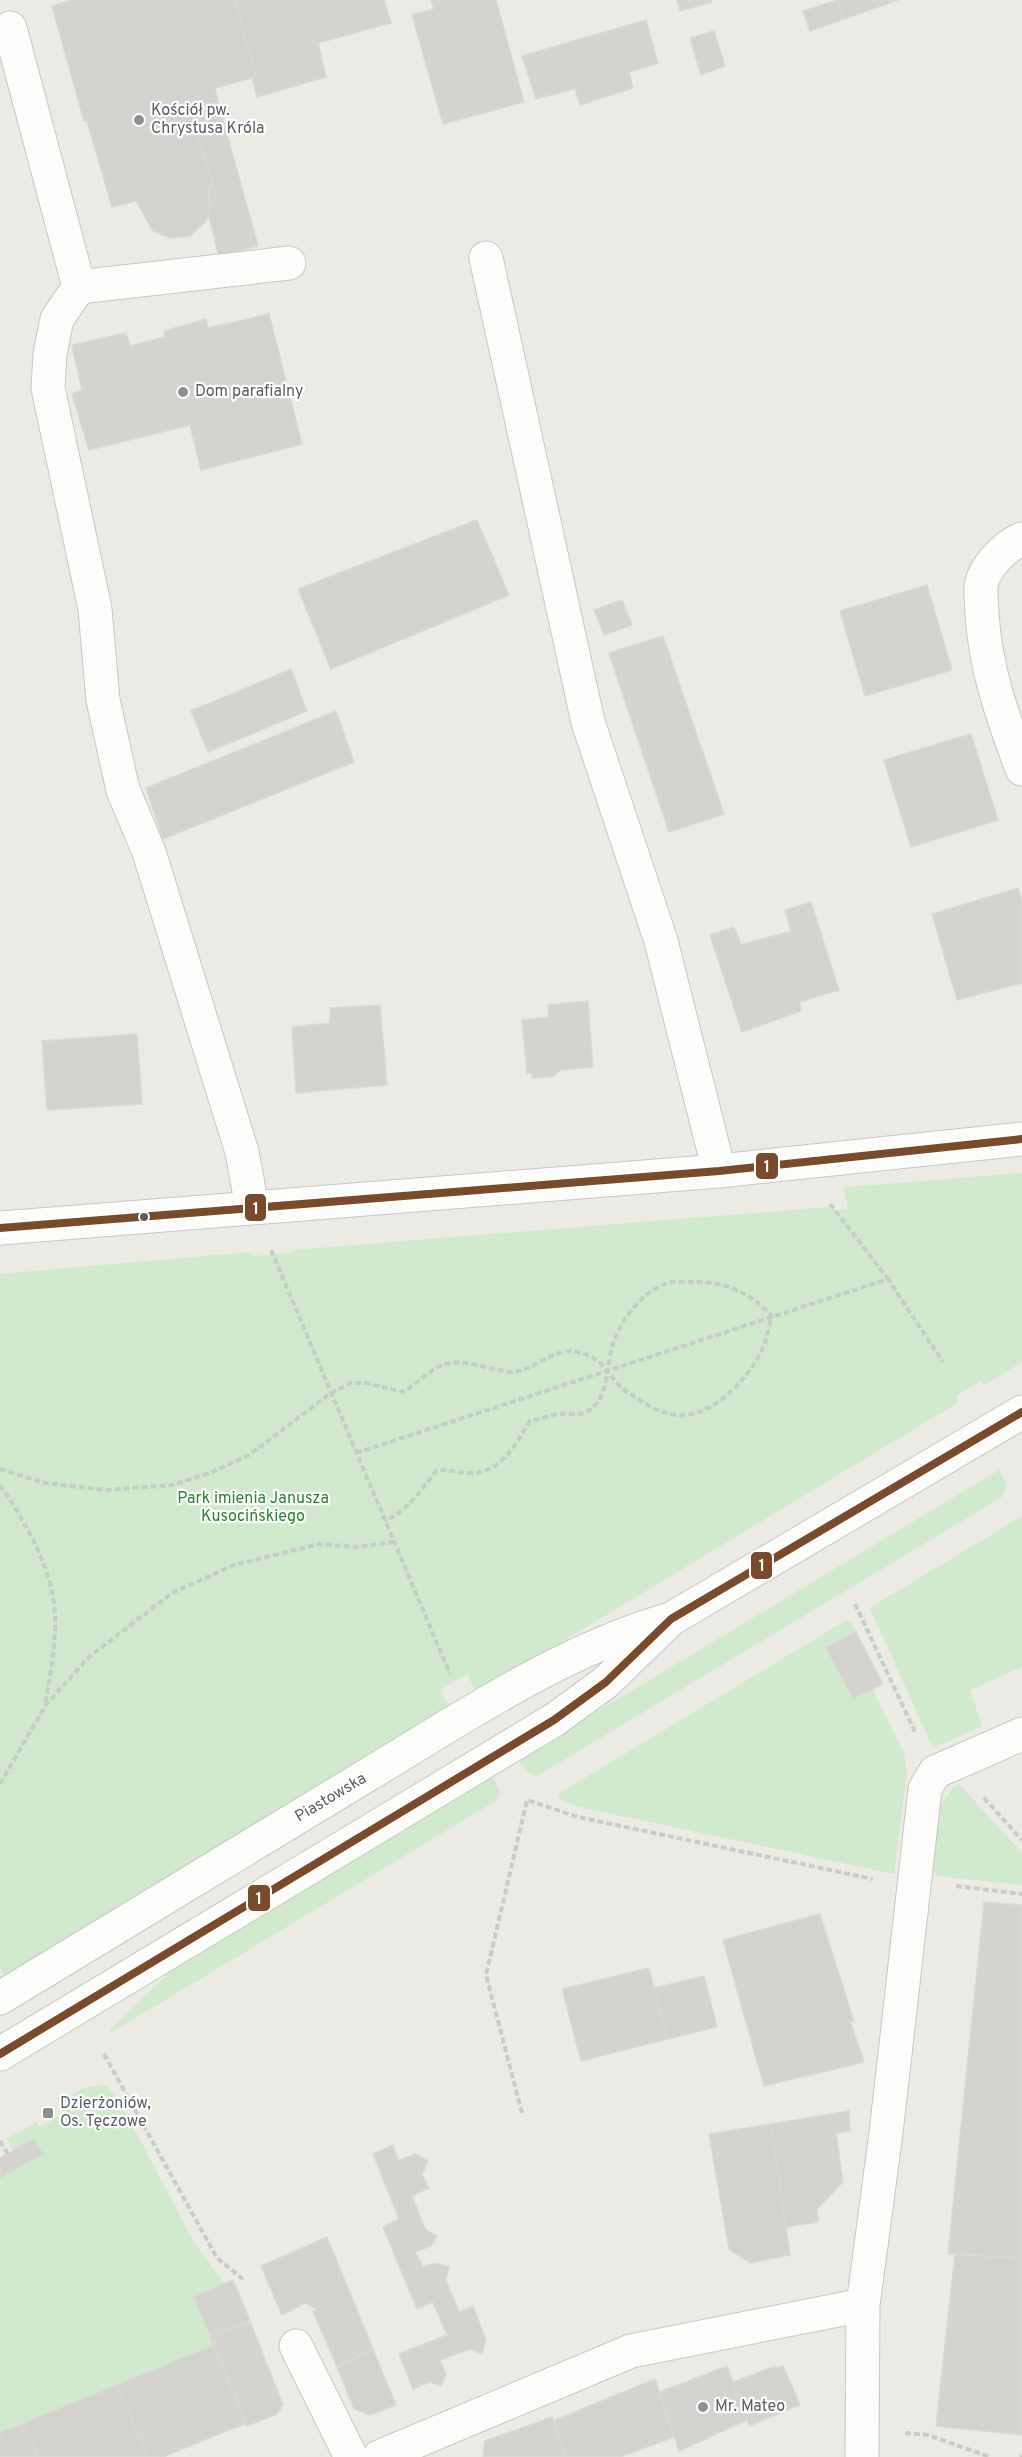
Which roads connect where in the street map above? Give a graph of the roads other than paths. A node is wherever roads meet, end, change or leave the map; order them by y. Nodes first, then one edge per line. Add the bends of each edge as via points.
1 (10, 28) dead end
2 (486, 258) dead end
3 (289, 264) dead end
4 (79, 287) junction
5 (1022, 539) edge
6 (1022, 769) edge
7 (1022, 1139) edge
8 (719, 1171) junction
9 (252, 1207) junction
10 (0, 1228) edge
11 (1022, 1412) edge
12 (671, 1619) junction
13 (1022, 1734) edge
14 (0, 1998) edge
15 (0, 2054) edge
16 (863, 2305) junction
17 (296, 2346) dead end
18 (351, 2457) edge
19 (379, 2457) edge
20 (862, 2457) edge

1 - 4 street
2 - 8 street via 588,722 661,941
3 - 4 street
4 - 9 street via 57,319 48,388 94,609 104,700 123,790 149,852 242,1152
5 - 6 street via 1011,543 992,564 981,585 984,648
7 - 8 street
8 - 9 street
9 - 10 street
11 - 12 street, Piastowska
12 - 14 street, Piastowska via 623,1633 564,1660
12 - 15 street, Piastowska via 606,1682 554,1720
13 - 16 street via 944,1768 925,1789
16 - 19 street via 631,2351
16 - 20 street
17 - 18 street

